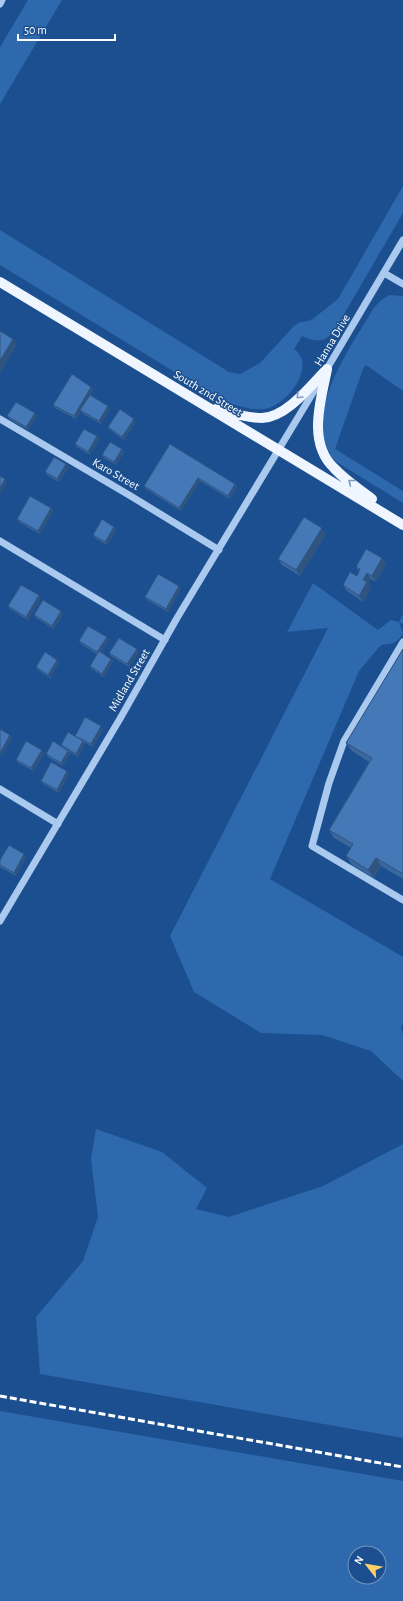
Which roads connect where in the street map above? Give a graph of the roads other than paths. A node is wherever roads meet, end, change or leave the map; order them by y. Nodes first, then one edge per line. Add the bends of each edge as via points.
1 (2, 0) edge
2 (0, 4) edge
3 (403, 240) edge
4 (384, 273) junction
5 (0, 282) edge
6 (403, 284) edge
7 (327, 369) junction
8 (207, 407) junction
9 (0, 419) edge
10 (279, 451) junction
11 (403, 525) edge
12 (0, 541) edge
13 (219, 550) junction
14 (165, 640) junction
15 (403, 642) edge
16 (0, 789) edge
17 (58, 824) junction
18 (403, 900) edge
19 (0, 921) edge

1 - 2 street
3 - 4 street, Hanna Drive
4 - 6 street
4 - 7 street, Hanna Drive
5 - 8 main road, South 2nd Street
7 -> 8 main road via 288,407 276,414 263,418 247,417
7 - 10 street, Hanna Drive
11 -> 7 main road via 333,468 326,458 321,446 318,420
8 - 10 main road, South 2nd Street
9 - 13 street, Karo Street
10 - 11 main road, South 2nd Street
10 - 13 street, Midland Street
12 - 14 street
13 - 14 street, Midland Street
14 - 17 street, Midland Street
15 - 18 street via 344,741 329,783 312,846
16 - 17 street
17 - 19 street, Midland Street

